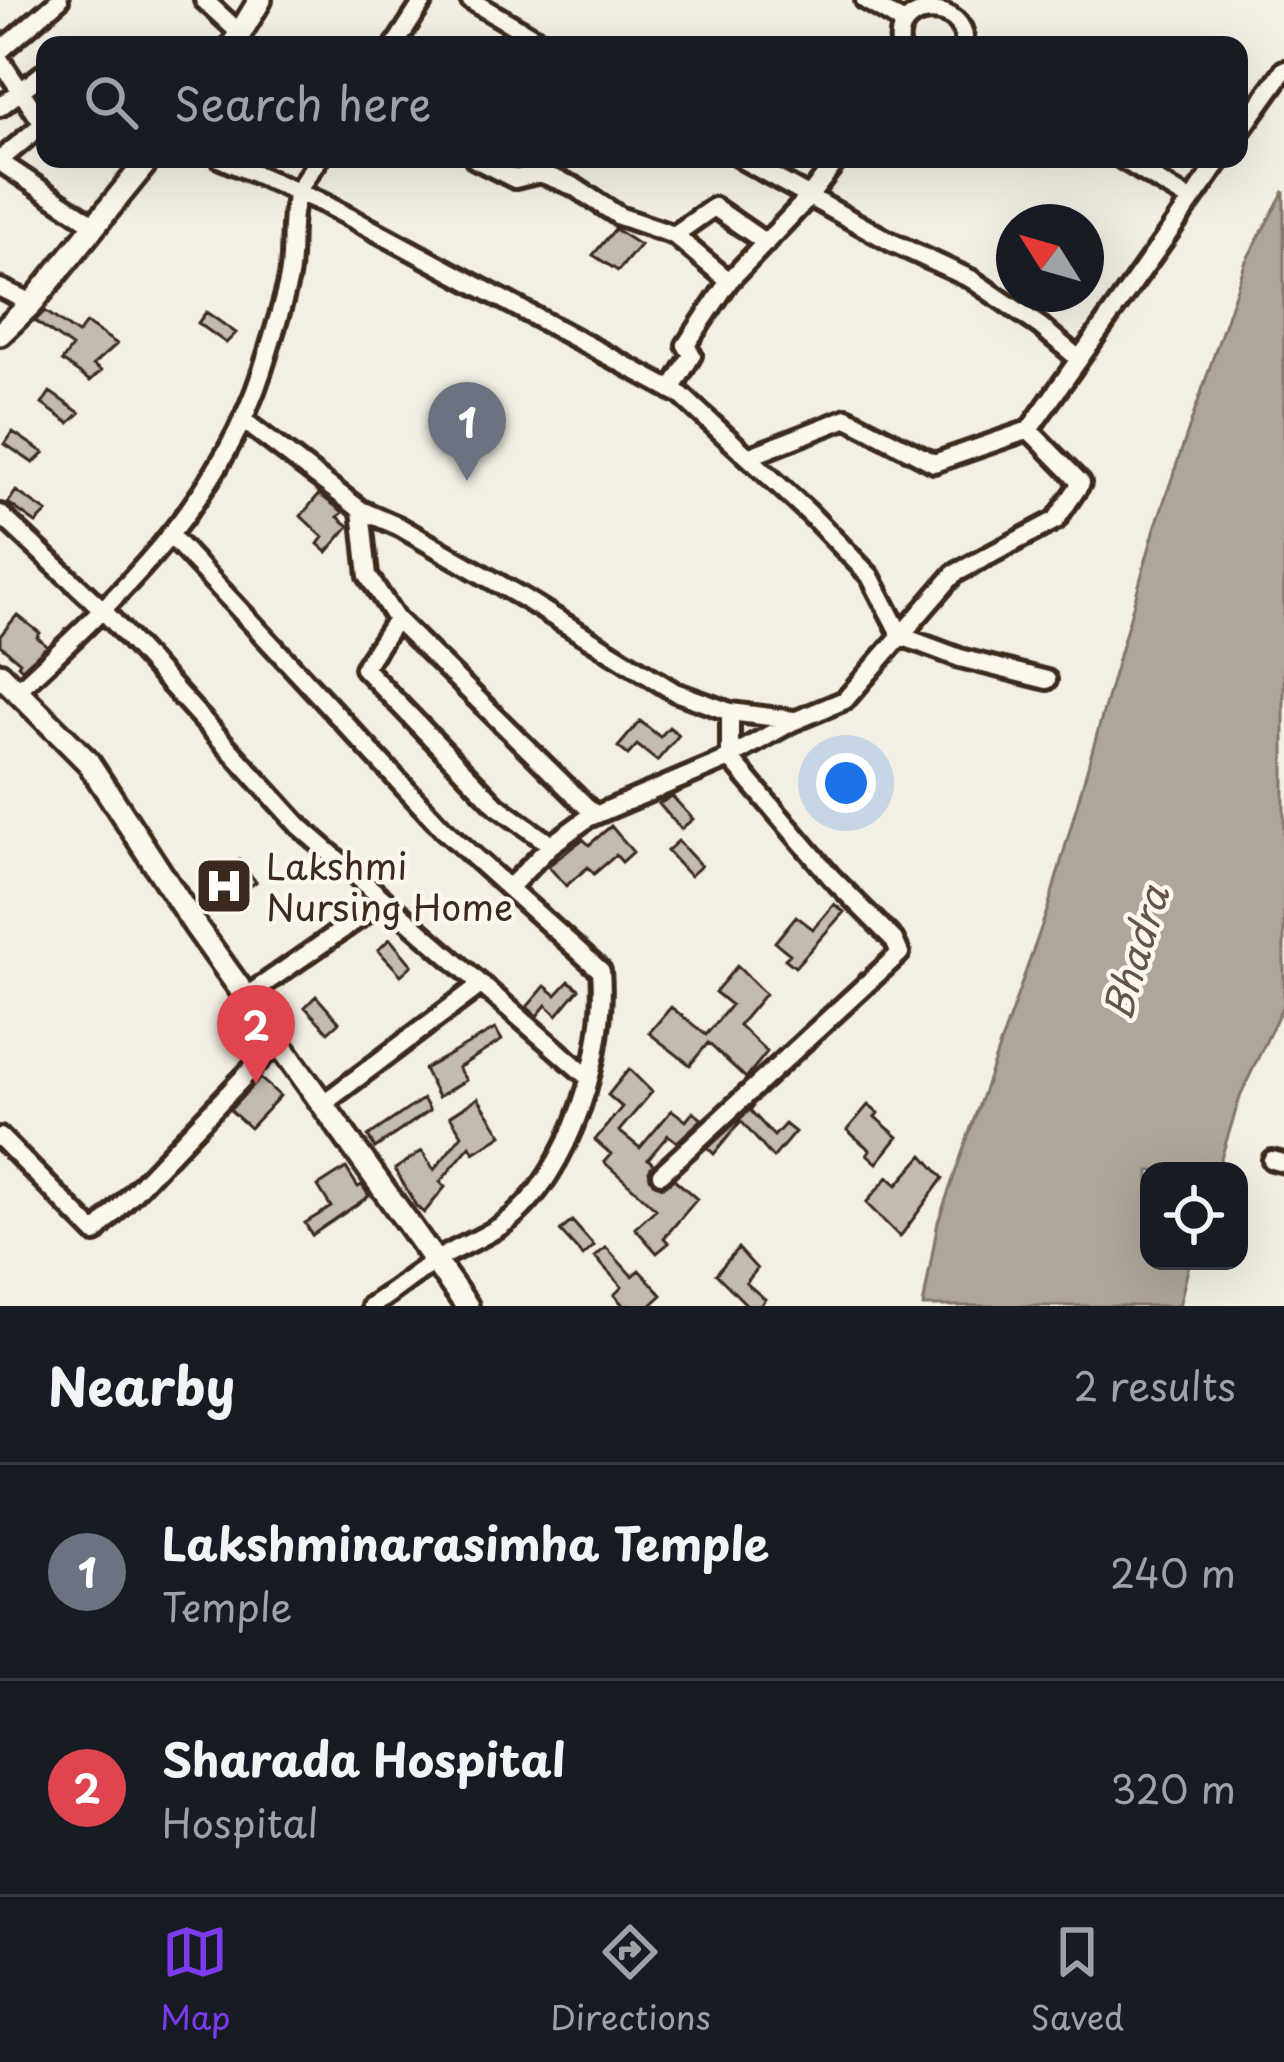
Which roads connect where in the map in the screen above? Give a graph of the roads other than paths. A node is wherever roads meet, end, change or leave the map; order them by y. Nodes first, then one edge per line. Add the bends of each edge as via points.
1 (58, 0) edge
2 (204, 0) edge
3 (260, 0) edge
4 (424, 0) edge
5 (470, 0) edge
6 (865, 0) edge
7 (902, 22) junction
8 (234, 36) edge
9 (239, 36) edge
10 (400, 36) edge
11 (532, 36) edge
12 (901, 36) edge
13 (964, 36) edge
14 (0, 51) edge
15 (0, 60) edge
16 (1284, 70) edge
17 (36, 79) edge
18 (20, 91) junction
19 (0, 107) edge
20 (36, 114) edge
21 (1248, 121) edge
22 (36, 130) edge
23 (0, 161) edge
24 (142, 168) edge
25 (242, 168) edge
26 (313, 168) edge
27 (493, 168) edge
28 (756, 168) edge
29 (831, 168) edge
30 (1137, 168) edge
31 (1215, 168) edge
32 (298, 192) junction
33 (808, 198) junction
34 (1191, 201) junction
35 (95, 225) junction
36 (674, 236) junction
37 (766, 243) junction
38 (729, 281) junction
39 (0, 288) edge
40 (32, 303) junction
41 (0, 334) edge
42 (1079, 359) junction
43 (670, 390) junction
44 (243, 420) junction
45 (1029, 430) junction
46 (748, 457) junction
47 (361, 510) junction
48 (0, 514) edge
49 (171, 536) junction
50 (102, 609) junction
51 (396, 620) junction
52 (901, 636) junction
53 (0, 674) edge
54 (1047, 680) dead end
55 (18, 690) junction
56 (730, 712) junction
57 (796, 720) junction
58 (730, 758) junction
59 (596, 815) junction
60 (550, 845) junction
61 (509, 888) junction
62 (384, 901) junction
63 (479, 986) junction
64 (248, 995) junction
65 (280, 1039) junction
66 (589, 1078) junction
67 (325, 1103) junction
68 (0, 1137) edge
69 (661, 1174) dead end
70 (435, 1261) junction
71 (371, 1306) edge
72 (467, 1306) edge

1 - 14 street
2 - 8 street
3 - 9 main road
4 - 10 street
5 - 11 street
6 - 7 street
7 - 12 street
7 - 13 street via 923,5 947,8
15 - 18 street
16 - 21 street
17 - 18 street
18 - 19 street
18 - 20 street
22 - 23 street
23 - 35 street
24 - 35 main road
25 - 32 street
26 - 32 street
27 - 36 street via 515,179 540,173
28 - 33 street
29 - 33 street
30 - 34 street
31 - 34 street
32 - 43 street
32 - 44 street via 290,277
33 - 37 street
33 - 42 street via 971,279
34 - 42 street
35 - 40 main road
36 - 37 street via 714,207
36 - 38 street
37 - 38 street
38 - 43 street via 686,345 692,356
39 - 40 street
40 - 41 main road
42 - 45 street
43 - 46 street
44 - 47 street
44 - 49 street
45 - 46 street via 934,464 847,418
45 - 52 street via 1081,483 1072,500 1056,520 954,574
46 - 52 street via 870,576
47 - 51 street via 368,576
47 - 56 street via 525,598 675,692
48 - 50 street
49 - 50 street
49 - 61 street via 443,829
50 - 55 street
50 - 62 street via 300,826
51 - 59 street
51 - 60 street via 364,668 496,806
52 - 54 street
52 - 57 street via 845,700
53 - 55 main road
55 - 64 main road via 88,762
56 - 57 street
56 - 58 street
57 - 58 street
58 - 59 street
58 - 69 street via 900,953
59 - 60 street
60 - 61 street
61 - 66 street via 601,970 604,1001
62 - 63 street
62 - 64 street
63 - 66 street
63 - 67 street
64 - 65 main road
65 - 67 main road
65 - 68 street via 94,1234
66 - 70 street via 540,1189 506,1223
67 - 70 main road
70 - 71 street
70 - 72 main road

